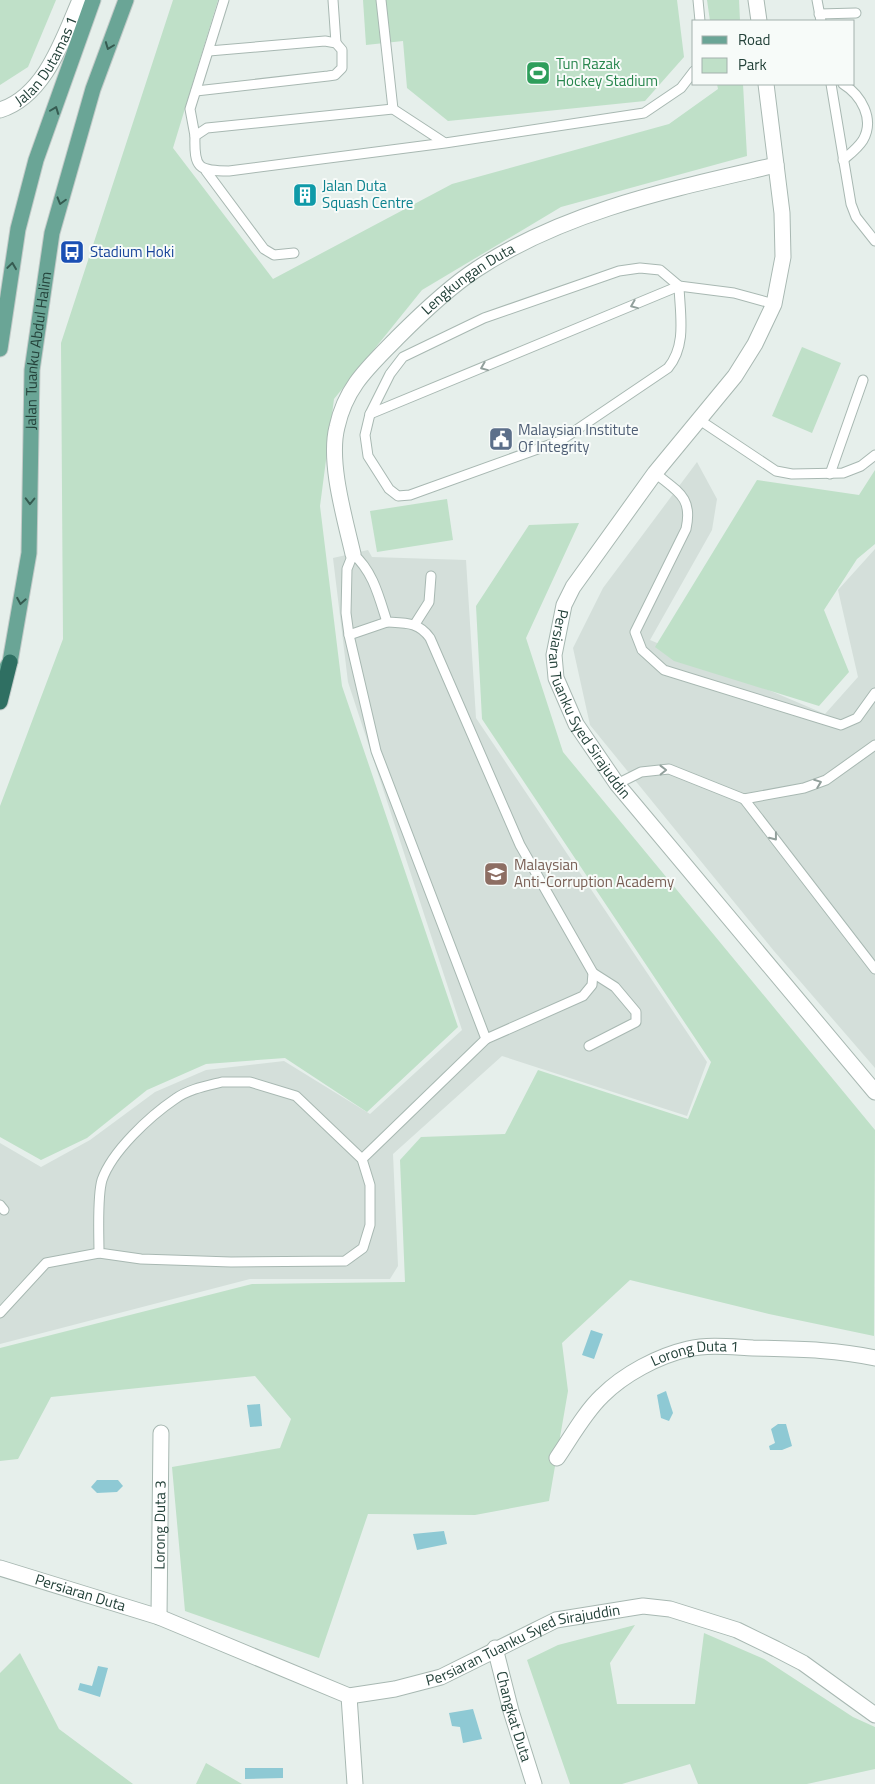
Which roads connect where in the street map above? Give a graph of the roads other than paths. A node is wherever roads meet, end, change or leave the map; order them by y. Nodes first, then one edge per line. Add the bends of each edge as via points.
1 (80, 0) edge
2 (94, 0) edge
3 (126, 0) edge
4 (224, 0) edge
5 (333, 0) edge
6 (381, 0) edge
7 (698, 0) edge
8 (756, 0) edge
9 (817, 0) edge
10 (856, 13) dead end
11 (820, 18) edge
12 (700, 20) edge
13 (759, 20) edge
14 (336, 43) junction
15 (209, 51) junction
16 (692, 74) edge
17 (766, 85) edge
18 (831, 85) edge
19 (845, 85) edge
20 (196, 91) junction
21 (393, 109) junction
22 (0, 110) edge
23 (195, 136) junction
24 (445, 143) junction
25 (844, 160) junction
26 (776, 165) junction
27 (206, 171) junction
28 (874, 240) edge
29 (294, 253) dead end
30 (679, 286) junction
31 (774, 304) junction
32 (0, 349) edge
33 (863, 380) dead end
34 (370, 414) junction
35 (698, 419) junction
36 (875, 455) edge
37 (655, 474) junction
38 (830, 474) junction
39 (353, 554) junction
40 (430, 576) dead end
41 (387, 622) junction
42 (415, 624) junction
43 (348, 634) junction
44 (10, 662) junction
45 (0, 681) edge
46 (875, 693) edge
47 (0, 702) edge
48 (875, 745) edge
49 (617, 784) junction
50 (744, 799) junction
51 (875, 969) edge
52 (593, 972) junction
53 (486, 1040) junction
54 (589, 1046) dead end
55 (875, 1092) edge
56 (362, 1159) junction
57 (99, 1253) junction
58 (0, 1313) edge
59 (875, 1358) edge
60 (161, 1434) dead end
61 (557, 1458) dead end
62 (0, 1568) edge
63 (159, 1616) junction
64 (495, 1648) junction
65 (350, 1696) junction
66 (875, 1715) edge
67 (356, 1784) edge
68 (534, 1784) edge

1 - 22 street, Jalan Dutamas 1 via 57,52 33,89 18,102
32 -> 2 main road via 18,229 36,160
3 -> 44 main road, Jalan Tuanku Abdul Halim via 93,89 52,233 32,370 29,553
4 - 15 lane
5 - 14 lane
6 - 21 lane
7 - 12 lane
8 - 13 street
9 - 11 lane
10 - 11 lane
14 - 15 lane via 325,41
14 - 20 lane via 342,50 342,68 335,74
15 - 20 lane
16 - 24 lane via 681,88 644,112
17 - 26 street, Persiaran Tuanku Syed Sirajuddin
18 - 25 lane
19 - 25 lane via 854,91 867,108 868,130 864,140
20 - 23 lane via 190,109
21 - 23 lane via 207,128
21 - 24 lane
23 - 27 lane via 194,157
24 - 27 lane via 230,171
25 - 28 lane via 851,204 856,217
26 - 31 street, Persiaran Tuanku Syed Sirajuddin via 783,257
26 - 39 street, Lengkungan Duta via 669,190 571,220 523,242 476,270 416,320 366,370 346,397 336,429 336,478
27 - 29 lane via 264,249 274,256
30 - 31 lane via 734,293
30 -> 34 lane
30 - 34 lane via 660,270 619,271 484,318 403,358 390,374
30 - 34 lane via 681,344 677,358 668,368 560,441 410,495 398,496 389,489 368,456 365,435
31 - 35 street, Persiaran Tuanku Syed Sirajuddin via 735,376
33 - 38 lane
35 - 37 street, Persiaran Tuanku Syed Sirajuddin
35 - 38 lane via 776,471
36 - 38 lane via 861,466
37 - 46 lane via 685,497 689,514 686,529 635,632 642,650 664,670 841,725 857,718
37 - 49 street, Persiaran Tuanku Syed Sirajuddin via 573,587 564,605 554,655 562,697 576,724
39 - 41 lane via 363,563 373,581
39 - 43 lane via 347,569
40 - 42 lane via 429,602
41 - 42 lane
41 - 43 lane
42 - 52 lane via 430,638 520,845
43 - 53 lane via 376,751
44 - 45 main road, Jalan Tuanku Abdul Halim
44 - 47 highway
50 -> 48 lane via 804,788 826,780
49 -> 50 lane via 641,772 669,769
49 - 55 street, Persiaran Tuanku Syed Sirajuddin
50 -> 51 lane
52 - 53 lane via 592,985 584,996
52 - 54 lane via 616,987 636,1012 636,1022
53 - 56 lane
56 - 57 lane via 370,1185 370,1226 363,1248 346,1261 231,1262 141,1259
56 - 57 lane via 296,1096 250,1082 222,1082 195,1090 176,1098 116,1155 102,1181
57 - 58 lane via 46,1263
59 - 61 street, Lorong Duta 1 via 851,1352 712,1346 669,1354 630,1375 601,1396
60 - 63 street, Lorong Duta 3
62 - 63 street, Persiaran Duta
63 - 65 street
64 - 65 street, Persiaran Tuanku Syed Sirajuddin via 441,1677
64 - 66 street, Persiaran Tuanku Syed Sirajuddin via 556,1620 643,1606 670,1609 737,1630 776,1648 803,1663
64 - 68 street, Changkat Duta
65 - 67 street

